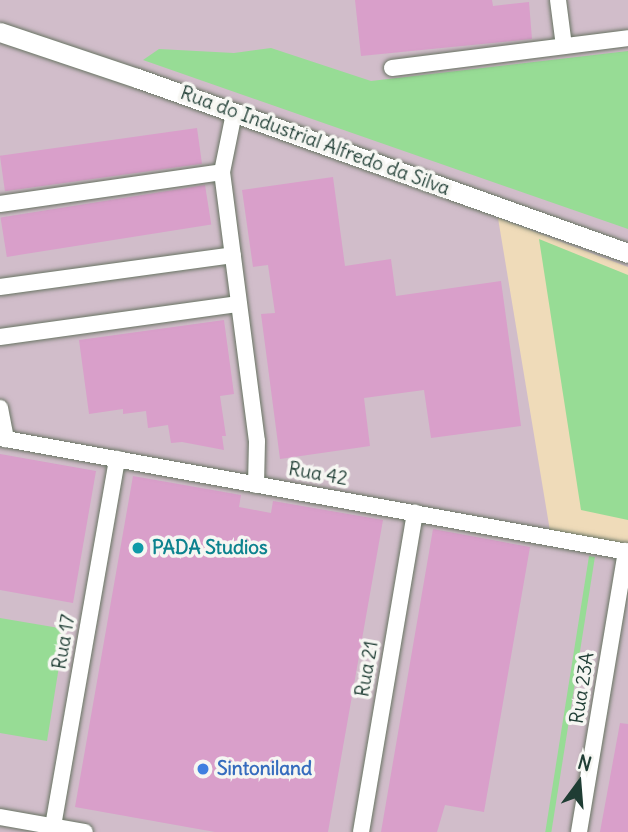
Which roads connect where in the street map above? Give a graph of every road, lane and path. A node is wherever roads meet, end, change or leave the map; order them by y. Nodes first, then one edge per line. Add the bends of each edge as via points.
1 (558, 0) edge
2 (0, 32) edge
3 (628, 37) edge
4 (564, 46) junction
5 (392, 68) dead end
6 (234, 113) junction
7 (222, 172) junction
8 (0, 204) edge
9 (628, 253) edge
10 (233, 255) junction
11 (0, 287) edge
12 (239, 304) junction
13 (0, 337) edge
14 (0, 408) edge
15 (3, 439) edge
16 (117, 460) junction
17 (256, 485) junction
18 (415, 513) junction
19 (627, 551) edge
20 (0, 817) edge
21 (53, 829) edge
22 (85, 832) edge
23 (361, 832) edge
24 (579, 832) edge

1 - 4 street
2 - 6 street, Rua do Industrial Alfredo da Silva
3 - 4 street
4 - 5 street
6 - 7 street
6 - 9 street, Rua do Industrial Alfredo da Silva
7 - 8 street
7 - 10 street
10 - 11 street
10 - 12 street
12 - 13 street
12 - 17 street via 257,441
14 - 15 street
15 - 16 street, Rua 42
16 - 17 street, Rua 42
16 - 21 street, Rua 17
17 - 18 street, Rua 42
18 - 19 street, Rua 42
18 - 23 street, Rua 21
19 - 24 street, Rua 23A
20 - 21 street
21 - 22 street

